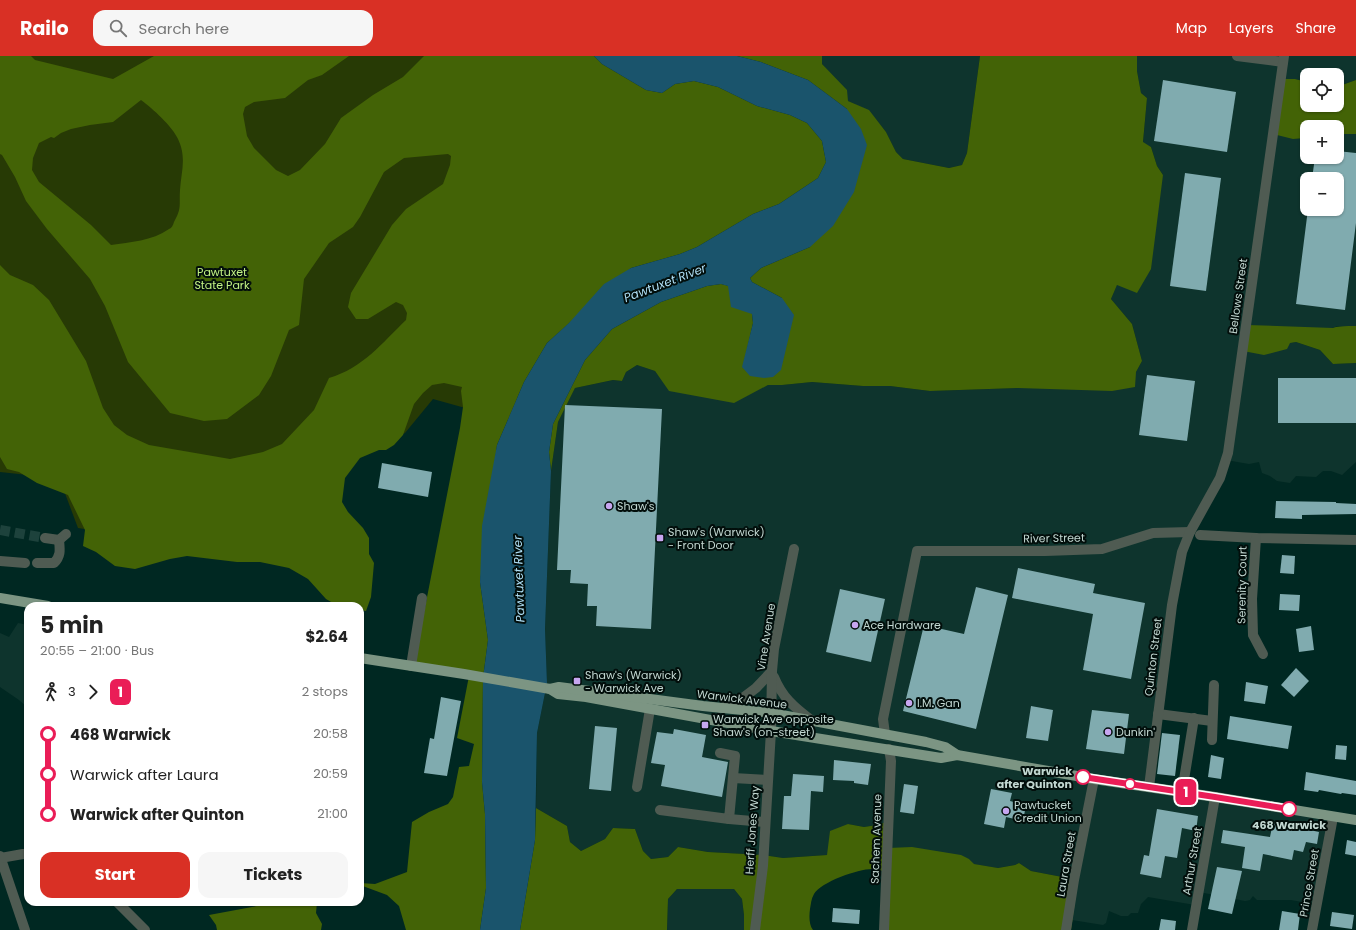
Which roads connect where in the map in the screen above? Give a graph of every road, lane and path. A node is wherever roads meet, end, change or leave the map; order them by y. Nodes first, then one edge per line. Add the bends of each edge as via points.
1 (1237, 56) edge
2 (1284, 59) edge
3 (1195, 533) junction
4 (45, 538) tunnel mouth
5 (1256, 538) junction
6 (1356, 540) edge
7 (794, 548) dead end
8 (0, 561) edge
9 (25, 562) dead end
10 (37, 564) dead end
11 (0, 598) edge
12 (422, 598) dead end
13 (24, 602) edge
14 (1263, 654) dead end
15 (364, 659) edge
16 (411, 666) junction
17 (772, 671) junction
18 (1214, 685) dead end
19 (549, 689) junction
20 (720, 708) junction
21 (650, 710) junction
22 (771, 713) junction
23 (1158, 714) junction
24 (1194, 718) junction
25 (811, 720) junction
26 (1212, 721) junction
27 (771, 731) junction
28 (885, 734) junction
29 (1212, 740) dead end
30 (889, 749) junction
31 (720, 753) dead end
32 (957, 754) junction
33 (733, 778) junction
34 (1094, 779) junction
35 (768, 780) junction
36 (637, 787) dead end
37 (1149, 787) junction
38 (1182, 792) junction
39 (1215, 797) junction
40 (660, 810) dead end
41 (1333, 817) junction
42 (729, 819) junction
43 (1356, 820) edge
44 (765, 822) junction
45 (24, 854) edge
46 (0, 857) edge
47 (121, 906) edge
48 (25, 930) edge
49 (145, 930) edge
50 (755, 930) edge
51 (884, 930) edge
52 (1066, 930) edge
53 (1192, 930) edge
54 (1312, 930) edge

1 - 2 street
2 - 3 street, Bellows Street via 1228,453 1220,478
3 - 5 street, River Street
3 - 23 street, Quinton Street via 1182,552 1172,605
3 - 28 street, River Street via 1153,533 1102,549 917,551 883,719
4 - 10 street via 62,537 58,559 54,563
5 - 6 street, River Street
5 - 14 street, Serenity Court via 1252,599 1254,635
7 - 17 street, Vine Avenue
8 - 9 street
11 - 13 main road
12 - 16 street
15 - 16 main road
16 - 19 main road
17 - 20 street via 740,700
17 - 22 street, Vine Avenue
17 - 25 street via 779,688 792,706
18 - 26 street
19 - 20 main road, Warwick Avenue via 559,686
19 - 21 main road, Warwick Avenue via 558,694
20 - 22 main road, Warwick Avenue
21 - 27 main road, Warwick Avenue
21 - 36 street
22 - 25 main road, Warwick Avenue
22 - 27 street, Vine Avenue
23 - 24 street
23 - 37 street, Quinton Street
24 - 26 street
24 - 38 street
25 - 28 main road, Warwick Avenue
26 - 29 street
27 - 30 main road, Warwick Avenue
27 - 35 street, Herff Jones Way
28 - 32 main road, Warwick Avenue via 945,747
30 - 32 main road, Warwick Avenue via 941,758
30 - 51 street, Sachem Avenue via 891,761
31 - 33 street via 735,756
32 - 34 main road, Warwick Avenue
33 - 35 street
33 - 42 street
34 - 37 main road, Warwick Avenue
34 - 52 street, Laura Street
35 - 44 street, Herff Jones Way
37 - 38 main road, Warwick Avenue
38 - 39 main road, Warwick Avenue
39 - 41 main road, Warwick Avenue
39 - 53 street, Arthur Street
40 - 42 street
41 - 43 main road, Warwick Avenue
41 - 54 street, Prince Street
42 - 44 street
44 - 50 street, Herff Jones Way via 763,866
45 - 46 street
46 - 48 street
47 - 49 street

